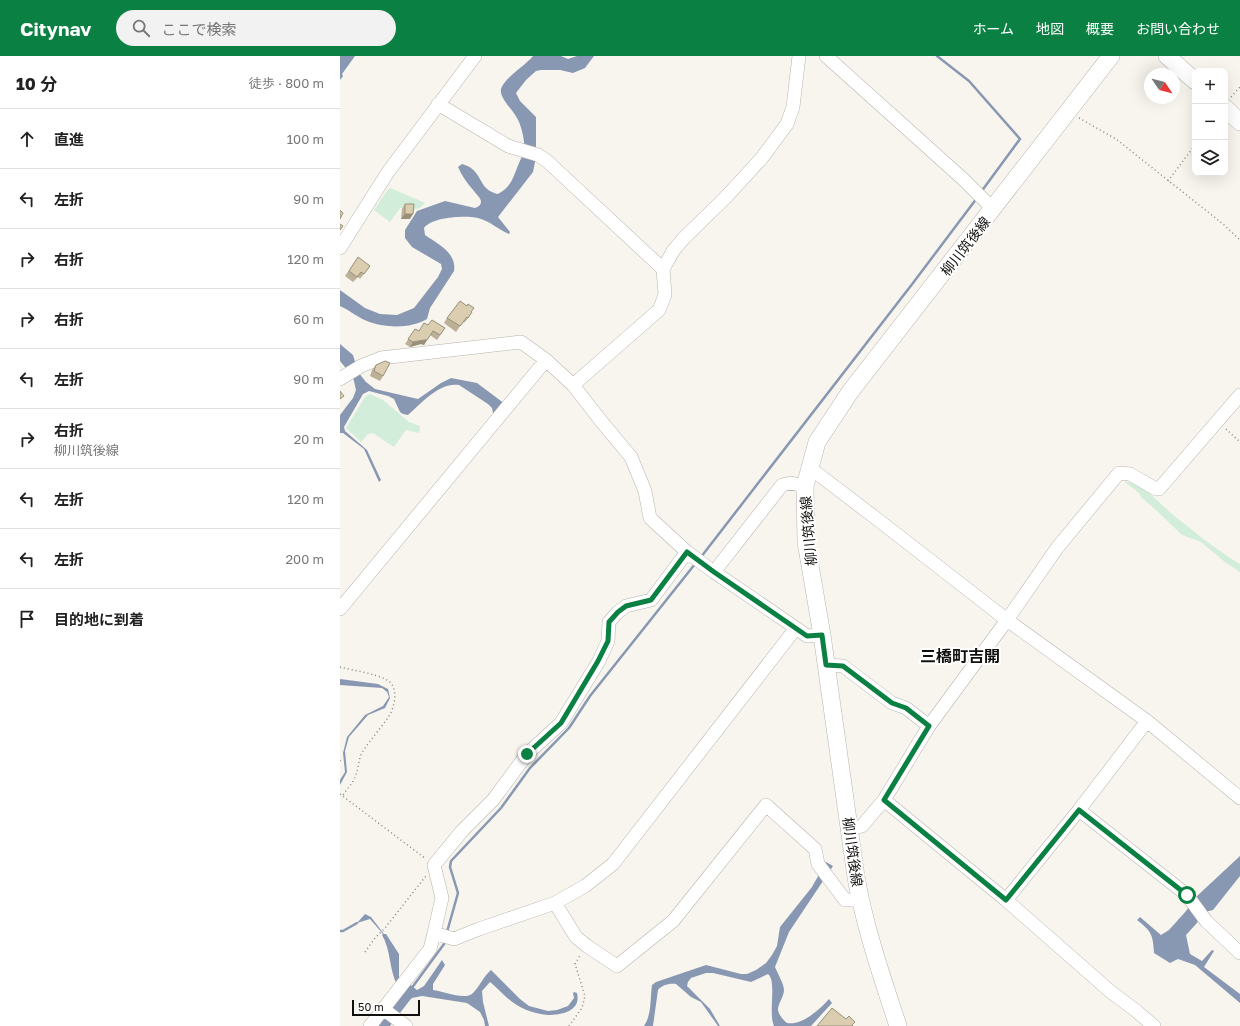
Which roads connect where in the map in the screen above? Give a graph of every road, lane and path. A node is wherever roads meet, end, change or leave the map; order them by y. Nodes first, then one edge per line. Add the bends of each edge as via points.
1 (476, 56) edge
2 (799, 56) edge
3 (826, 56) edge
4 (1112, 56) edge
5 (1167, 56) edge
6 (1192, 78) edge
7 (1240, 87) edge
8 (438, 104) junction
9 (1228, 104) edge
10 (1069, 112) junction
11 (1240, 122) edge
12 (1192, 149) edge
13 (1168, 181) junction
14 (994, 209) junction
15 (1240, 240) edge
16 (340, 248) edge
17 (663, 269) junction
18 (546, 360) junction
19 (343, 377) edge
20 (574, 385) junction
21 (1240, 395) edge
22 (1217, 421) junction
23 (1240, 442) edge
24 (810, 468) junction
25 (804, 486) junction
26 (687, 552) junction
27 (714, 572) junction
28 (340, 609) edge
29 (1007, 620) junction
30 (796, 628) junction
31 (822, 635) junction
32 (826, 665) junction
33 (340, 668) edge
34 (1147, 721) junction
35 (929, 726) junction
36 (340, 760) edge
37 (340, 764) edge
38 (340, 794) edge
39 (343, 794) junction
40 (1240, 798) edge
41 (884, 800) junction
42 (1079, 810) junction
43 (849, 829) junction
44 (434, 867) junction
45 (860, 900) junction
46 (1006, 900) junction
47 (555, 903) junction
48 (434, 933) junction
49 (587, 946) junction
50 (365, 952) dead end
51 (1240, 953) edge
52 (383, 1009) junction
53 (370, 1026) edge
54 (406, 1026) edge
55 (569, 1026) edge
56 (898, 1026) edge
57 (1154, 1026) edge

1 - 8 street
2 - 17 street via 793,107 787,124 761,159 684,238
3 - 14 street
4 - 10 main road, 柳川筑後線
5 - 6 main road
7 - 9 path
8 - 16 street via 388,172
8 - 17 street via 508,146 547,160
9 - 11 main road
10 - 13 path via 1116,139
10 - 14 main road, 柳川筑後線
12 - 13 path
13 - 15 path
14 - 24 main road, 柳川筑後線 via 850,392 818,442
17 - 20 street via 665,295 659,310
18 - 19 street via 521,342 381,358
18 - 20 street
18 - 28 street
20 - 26 street via 631,457 645,491 650,518
21 - 22 street
22 - 23 path
22 - 29 street via 1159,489 1130,474 1120,473 1057,548
24 - 25 main road, 柳川筑後線
24 - 29 street
25 - 27 street via 791,483 782,485
25 - 31 main road, 柳川筑後線 via 806,542
26 - 27 street
26 - 44 street via 651,600 626,606 609,622 608,641 561,723 527,754 493,800 462,831
27 - 30 street
29 - 34 street
29 - 35 street
30 - 31 street via 807,636
30 - 47 street via 613,864 585,886
31 - 32 main road, 柳川筑後線
32 - 35 street via 843,666 892,703 906,708
32 - 43 main road, 柳川筑後線
33 - 39 path via 389,681 395,693 389,716 363,751 355,777
34 - 40 street
34 - 42 street
35 - 41 street
36 - 37 path
38 - 39 path
39 - 44 path
41 - 43 street via 862,826
41 - 46 street
42 - 46 street
42 - 51 street via 1187,895 1206,921
43 - 45 main road, 柳川筑後線
44 - 48 street via 442,898
44 - 50 path
45 - 49 street via 845,900 818,864 815,849 766,806 673,922 618,966
45 - 56 main road, 柳川筑後線 via 872,948
46 - 57 street
47 - 48 street via 454,939
47 - 49 street via 576,937
48 - 52 street via 430,949
49 - 55 path via 575,964 585,996 582,1008
52 - 53 street
52 - 54 street

